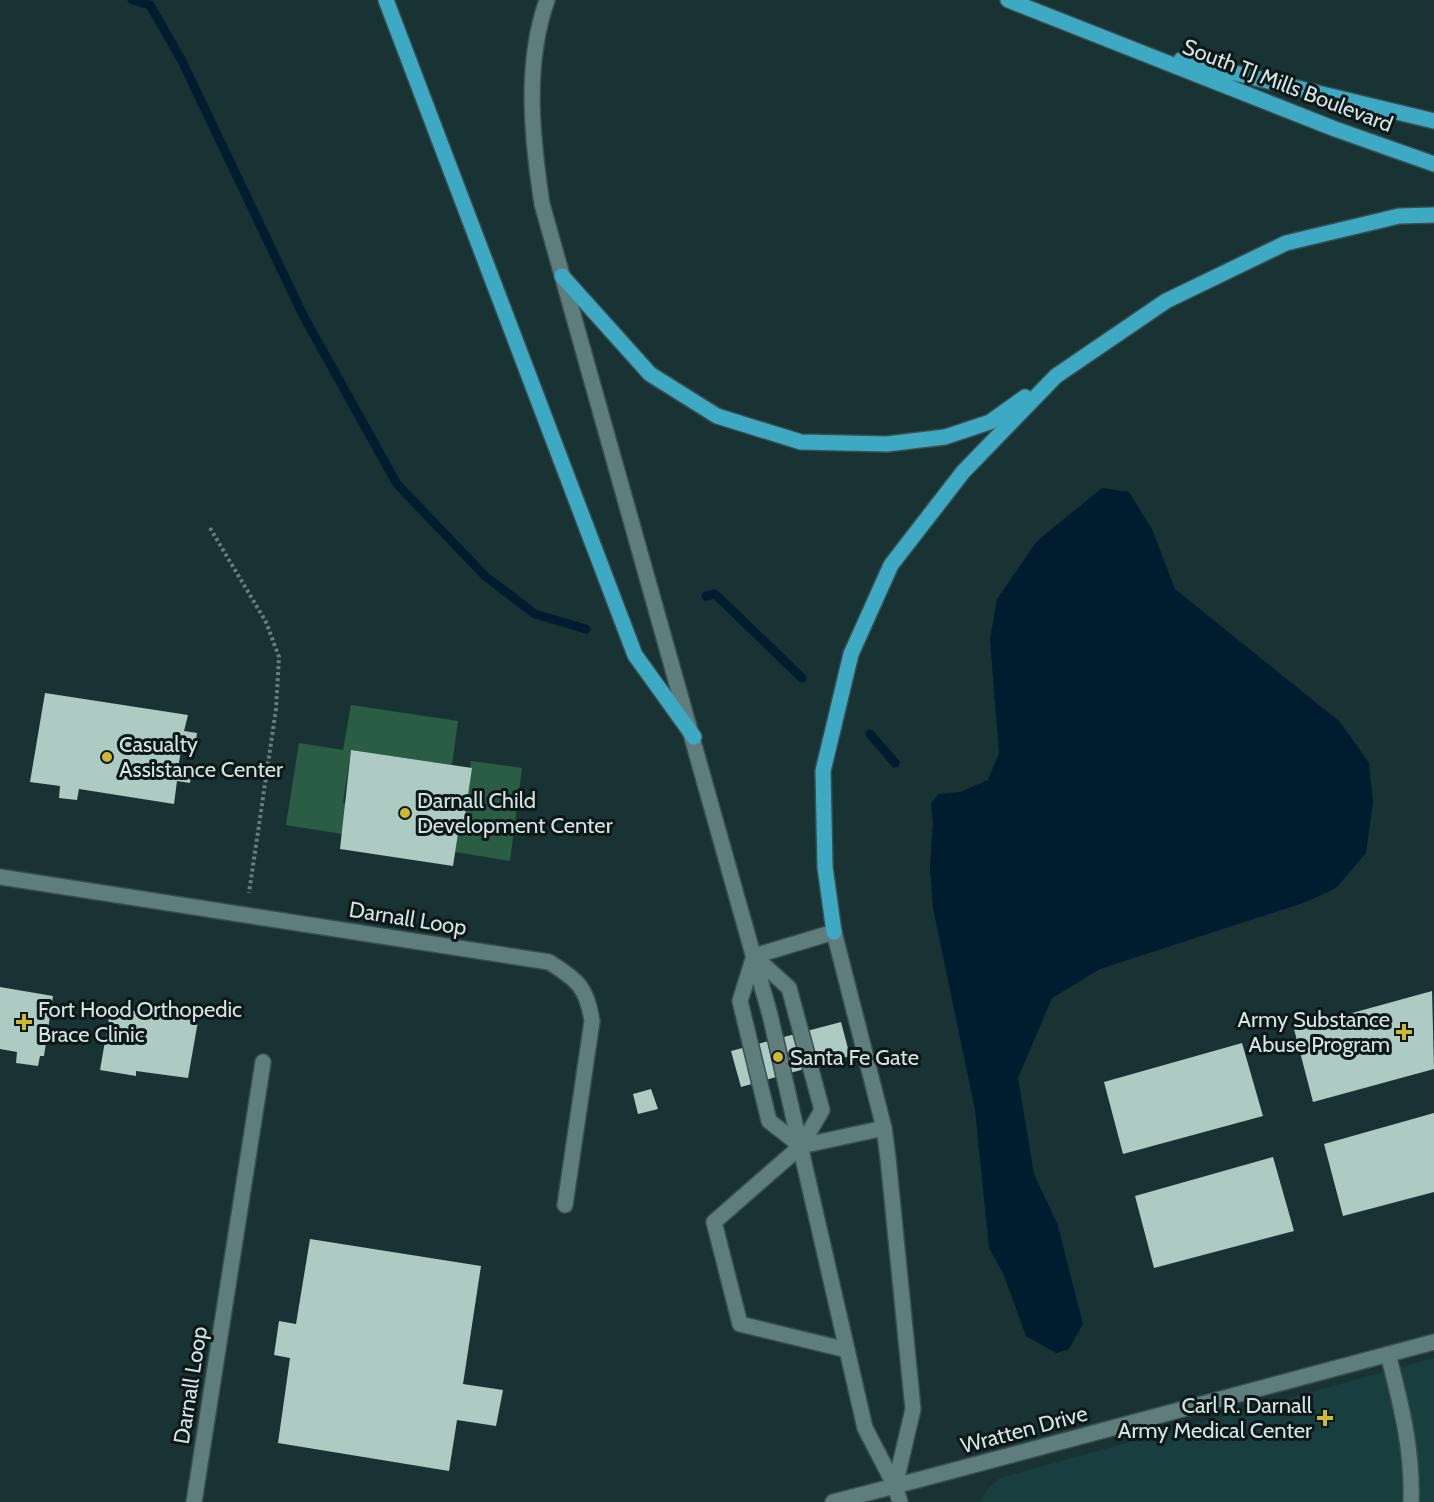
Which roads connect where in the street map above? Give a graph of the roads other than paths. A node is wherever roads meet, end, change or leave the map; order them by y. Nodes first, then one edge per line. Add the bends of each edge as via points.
1 (386, 0) edge
2 (547, 0) edge
3 (1008, 0) edge
4 (1125, 46) junction
5 (1434, 121) edge
6 (1434, 164) edge
7 (1434, 215) edge
8 (562, 276) junction
9 (1056, 376) junction
10 (694, 737) junction
11 (0, 877) edge
12 (834, 932) junction
13 (754, 956) junction
14 (263, 1062) dead end
15 (884, 1128) junction
16 (801, 1146) junction
17 (565, 1205) dead end
18 (1434, 1342) edge
19 (847, 1350) junction
20 (1388, 1354) junction
21 (895, 1486) junction
22 (194, 1502) edge
23 (833, 1502) edge
24 (900, 1502) edge
25 (1411, 1502) edge

1 - 10 main road via 634,655
2 - 8 street via 532,73 534,150 542,204
3 - 4 main road, South TJ Mills Boulevard
4 - 5 main road, South TJ Mills Boulevard
4 - 6 main road, South TJ Mills Boulevard
7 - 9 main road via 1399,216 1286,243 1166,301
8 - 9 main road via 650,374 717,416 801,442 887,444 945,437 990,422
8 - 10 street
9 - 12 main road via 963,472 891,565 851,654 823,771 825,867
10 - 13 street
11 - 17 street, Darnall Loop via 549,962 571,976 588,997 592,1022
12 - 13 street
12 - 15 street
13 - 16 street
13 - 16 street via 740,1001 766,1112 769,1121
13 - 16 street via 789,988 797,1008 822,1110
14 - 22 street, Darnall Loop
15 - 16 street
15 - 21 street via 913,1409
16 - 19 street
16 - 19 street via 714,1222 740,1324
18 - 20 street, Wratten Drive
19 - 21 street via 866,1428
20 - 21 street, Wratten Drive
20 - 25 street via 1407,1431
21 - 23 street, Wratten Drive
21 - 24 street

